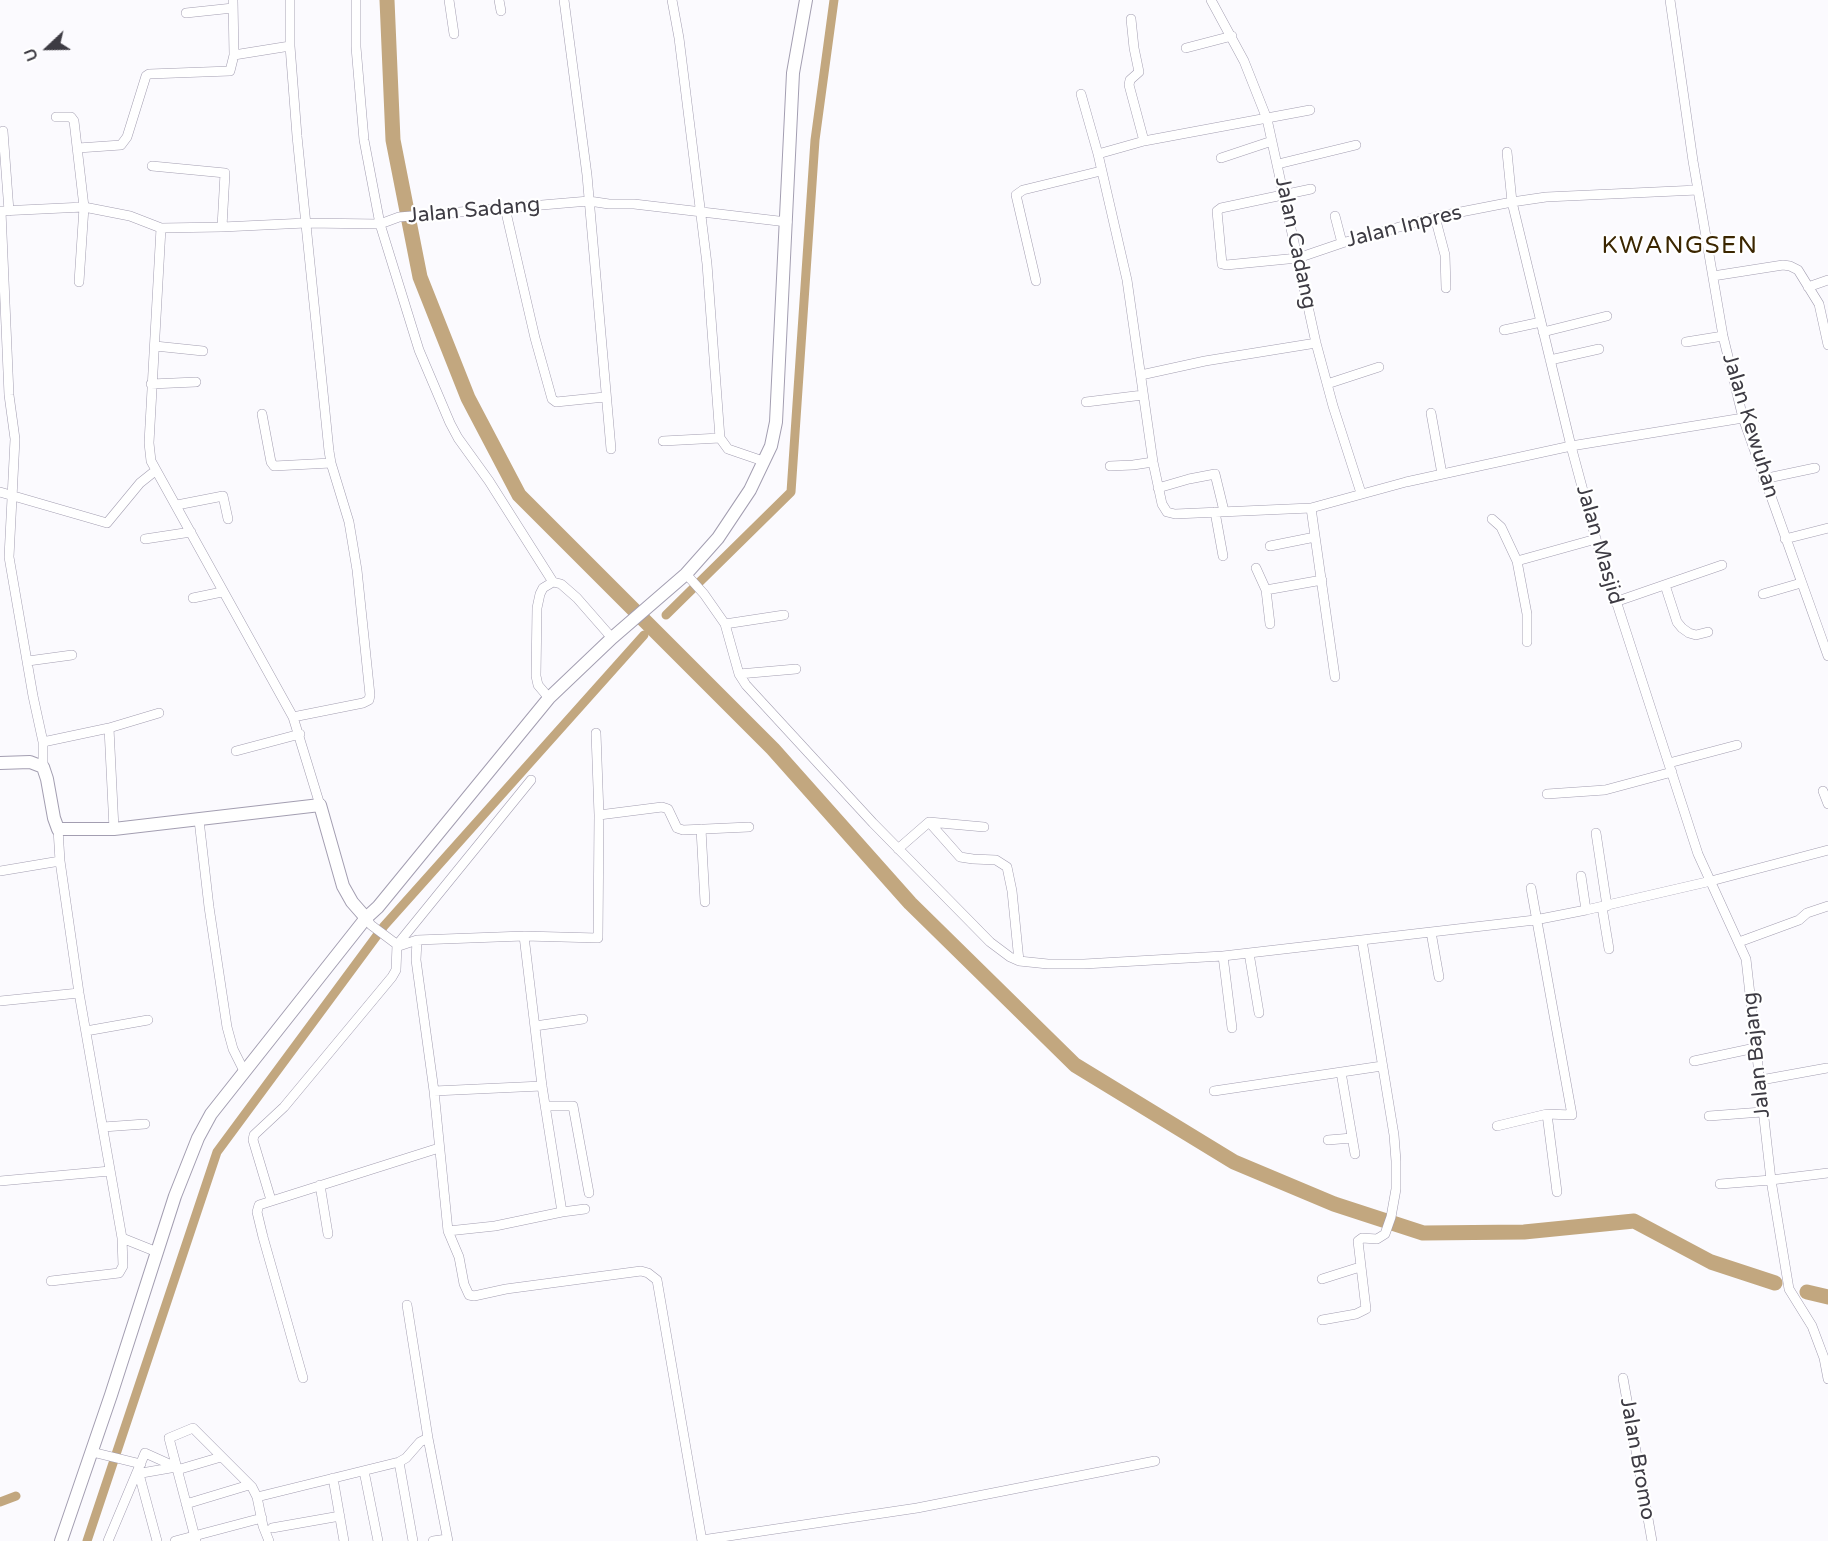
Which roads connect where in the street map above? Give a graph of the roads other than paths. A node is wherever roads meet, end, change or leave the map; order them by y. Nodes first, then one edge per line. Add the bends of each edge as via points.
1 (290, 0) edge
2 (356, 0) edge
3 (449, 0) edge
4 (499, 0) edge
5 (564, 0) edge
6 (672, 0) edge
7 (806, 0) edge
8 (1211, 0) edge
9 (1670, 0) edge
10 (233, 4) edge
11 (501, 11) dead end
12 (186, 13) dead end
13 (1131, 20) dead end
14 (454, 34) dead end
15 (1232, 36) junction
16 (290, 46) junction
17 (1186, 48) dead end
18 (234, 55) junction
19 (1081, 94) dead end
20 (1310, 110) dead end
21 (56, 117) dead end
22 (1267, 119) junction
23 (3, 131) dead end
24 (1144, 141) junction
25 (1272, 141) junction
26 (1356, 145) dead end
27 (78, 148) junction
28 (1507, 152) dead end
29 (1098, 154) junction
30 (1221, 158) dead end
31 (1278, 164) junction
32 (152, 166) dead end
33 (1101, 171) junction
34 (1311, 189) dead end
35 (1698, 190) junction
36 (1283, 196) junction
37 (589, 201) junction
38 (1512, 202) junction
39 (84, 207) junction
40 (506, 207) junction
41 (3, 211) edge
42 (701, 213) junction
43 (1335, 216) dead end
44 (1435, 217) junction
45 (787, 222) junction
46 (306, 223) junction
47 (380, 224) junction
48 (222, 227) junction
49 (161, 228) junction
50 (1342, 243) junction
51 (1298, 258) junction
52 (1713, 276) junction
53 (1828, 280) edge
54 (1036, 281) dead end
55 (79, 282) dead end
56 (1808, 287) junction
57 (1446, 288) dead end
58 (1607, 316) dead end
59 (1542, 327) junction
60 (1504, 330) dead end
61 (1723, 336) junction
62 (1686, 342) dead end
63 (1316, 344) junction
64 (1828, 345) edge
65 (155, 346) junction
66 (1599, 349) dead end
67 (203, 351) dead end
68 (1550, 360) junction
69 (1380, 367) dead end
70 (1141, 375) junction
71 (196, 382) dead end
72 (151, 384) junction
73 (1327, 384) junction
74 (1143, 395) junction
75 (606, 397) junction
76 (1086, 402) dead end
77 (1431, 413) dead end
78 (262, 414) dead end
79 (1743, 418) junction
80 (720, 438) junction
81 (663, 441) dead end
82 (1571, 446) junction
83 (611, 449) dead end
84 (763, 462) junction
85 (1152, 462) junction
86 (331, 463) junction
87 (1110, 466) dead end
88 (1815, 468) dead end
89 (155, 471) junction
90 (1442, 474) junction
91 (1763, 479) junction
92 (1158, 488) junction
93 (0, 492) edge
94 (1361, 493) junction
95 (12, 495) junction
96 (177, 505) junction
97 (1311, 508) junction
98 (1219, 512) junction
99 (228, 519) dead end
100 (1492, 519) dead end
101 (1828, 528) edge
102 (191, 532) junction
103 (1315, 537) junction
104 (145, 539) dead end
105 (1596, 539) junction
106 (1785, 539) junction
107 (1270, 546) dead end
108 (1223, 556) dead end
109 (1517, 561) junction
110 (1722, 566) dead end
111 (1256, 568) dead end
112 (688, 576) junction
113 (1322, 580) junction
114 (553, 582) junction
115 (1801, 583) junction
116 (1665, 585) junction
117 (1266, 590) junction
118 (222, 592) junction
119 (1763, 594) dead end
120 (193, 598) dead end
121 (1615, 602) junction
122 (784, 615) dead end
123 (725, 624) junction
124 (1270, 624) dead end
125 (1708, 632) dead end
126 (612, 638) junction
127 (1527, 642) dead end
128 (72, 655) dead end
129 (1828, 656) edge
130 (28, 661) junction
131 (796, 669) dead end
132 (739, 674) junction
133 (1335, 677) dead end
134 (546, 696) junction
135 (159, 713) dead end
136 (293, 717) junction
137 (109, 728) junction
138 (596, 733) dead end
139 (300, 734) junction
140 (43, 741) junction
141 (1737, 745) dead end
142 (236, 751) dead end
143 (0, 763) edge
144 (43, 767) junction
145 (1670, 767) junction
146 (531, 780) dead end
147 (1823, 791) dead end
148 (1547, 794) dead end
149 (1828, 804) edge
150 (320, 805) junction
151 (599, 814) junction
152 (199, 820) junction
153 (929, 822) junction
154 (749, 827) dead end
155 (984, 827) dead end
156 (114, 828) junction
157 (58, 829) junction
158 (701, 830) junction
159 (1596, 833) dead end
160 (898, 849) junction
161 (1828, 850) edge
162 (60, 861) junction
163 (0, 871) edge
164 (1581, 876) dead end
165 (1711, 881) junction
166 (1531, 888) dead end
167 (705, 902) dead end
168 (1605, 906) junction
169 (1828, 906) edge
170 (1586, 910) junction
171 (1535, 920) junction
172 (368, 922) junction
173 (1431, 932) junction
174 (524, 936) junction
175 (417, 940) junction
176 (1362, 940) junction
177 (1739, 942) junction
178 (397, 945) junction
179 (1609, 949) dead end
180 (1249, 953) junction
181 (1223, 956) junction
182 (416, 960) junction
183 (1019, 960) junction
184 (1439, 977) dead end
185 (79, 993) junction
186 (0, 1001) edge
187 (1259, 1013) dead end
188 (583, 1019) dead end
189 (148, 1020) dead end
190 (535, 1026) junction
191 (1232, 1028) dead end
192 (86, 1031) junction
193 (1755, 1048) junction
194 (1694, 1061) dead end
195 (1382, 1066) junction
196 (1827, 1068) edge
197 (244, 1071) junction
198 (1341, 1072) junction
199 (1761, 1080) junction
200 (542, 1086) junction
201 (1214, 1091) dead end
202 (434, 1092) junction
203 (546, 1106) junction
204 (1762, 1112) junction
205 (1547, 1114) junction
206 (1709, 1116) dead end
207 (145, 1124) dead end
208 (1497, 1126) dead end
209 (103, 1127) junction
210 (1352, 1138) junction
211 (1328, 1140) dead end
212 (439, 1148) junction
213 (1355, 1154) dead end
214 (110, 1171) junction
215 (1828, 1173) edge
216 (1771, 1180) junction
217 (0, 1181) edge
218 (1720, 1184) dead end
219 (320, 1185) junction
220 (1557, 1192) dead end
221 (589, 1193) dead end
222 (271, 1200) junction
223 (585, 1209) dead end
224 (562, 1212) junction
225 (448, 1231) junction
226 (328, 1234) dead end
227 (122, 1238) junction
228 (157, 1251) junction
229 (1360, 1267) junction
230 (1322, 1279) dead end
231 (51, 1281) dead end
232 (407, 1305) dead end
233 (1322, 1320) dead end
234 (303, 1378) dead end
235 (1623, 1378) dead end
236 (1828, 1380) edge
237 (428, 1438) junction
238 (93, 1452) junction
239 (221, 1457) junction
240 (1155, 1461) dead end
241 (399, 1462) junction
242 (138, 1468) junction
243 (176, 1468) junction
244 (364, 1471) junction
245 (333, 1478) junction
246 (249, 1485) junction
247 (257, 1497) junction
248 (186, 1504) junction
249 (340, 1516) junction
250 (262, 1518) junction
251 (272, 1528) dead end
252 (195, 1538) edge
253 (448, 1540) edge
254 (702, 1540) edge
255 (61, 1541) edge
256 (108, 1541) edge
257 (157, 1541) edge
258 (175, 1541) edge
259 (269, 1541) edge
260 (344, 1541) edge
261 (378, 1541) edge
262 (413, 1541) edge
263 (433, 1541) edge
264 (1652, 1541) edge

1 - 16 street
2 - 47 street via 364,141
3 - 14 street
4 - 11 street
5 - 37 street
6 - 42 street
7 - 45 street via 793,73
8 - 15 street, Jalan Cadang
9 - 35 street, Jalan Kewuhan
10 - 12 street
10 - 18 street
13 - 24 street via 1139,72 1129,85
15 - 17 street
15 - 22 street, Jalan Cadang
16 - 18 street
16 - 46 street
18 - 27 street via 230,71 146,76 121,145
19 - 29 street
20 - 22 street
21 - 27 street via 73,118
22 - 24 street
22 - 25 street, Jalan Cadang
23 - 41 street
24 - 29 street
25 - 30 street
25 - 31 street, Jalan Cadang
26 - 31 street
27 - 39 street
28 - 38 street, Jalan Masjid
29 - 33 street
31 - 36 street, Jalan Cadang
32 - 48 street via 225,173
33 - 54 street via 1023,189 1016,195
33 - 70 street via 1127,280
34 - 36 street
35 - 38 street, Jalan Inpres
35 - 52 street, Jalan Kewuhan
36 - 51 street, Jalan Cadang
36 - 51 street, Jalan Inpres via 1217,211 1222,262 1226,265
37 - 40 street, Jalan Sadang
37 - 42 street, Jalan Sadang
37 - 75 street
38 - 44 street, Jalan Inpres
38 - 59 street, Jalan Masjid
39 - 41 street
39 - 49 street via 130,216
39 - 55 street
40 - 47 street, Jalan Sadang via 399,218
40 - 75 street via 552,399 556,402
41 - 95 street via 9,395 15,439
42 - 45 street, Jalan Sadang
42 - 80 street
43 - 50 street
44 - 50 street, Jalan Inpres
44 - 57 street via 1445,255
45 - 84 street via 778,398 771,446
46 - 47 street, Jalan Sadang
46 - 48 street, Jalan Sadang
46 - 86 street
47 - 114 street via 419,350 450,423
48 - 49 street, Jalan Sadang
49 - 65 street
50 - 51 street, Jalan Inpres
51 - 63 street, Jalan Cadang
52 - 56 street via 1790,266 1798,270
52 - 61 street, Jalan Kewuhan
53 - 56 street
56 - 64 street via 1819,304
58 - 59 street
59 - 60 street
59 - 68 street, Jalan Masjid
61 - 62 street
61 - 79 street, Jalan Kewuhan
63 - 70 street
63 - 73 street, Jalan Cadang
65 - 67 street
65 - 72 street
66 - 68 street
68 - 82 street, Jalan Masjid
69 - 73 street
70 - 74 street
71 - 72 street
72 - 89 street via 149,443
73 - 94 street, Jalan Cadang
74 - 76 street
74 - 85 street
75 - 83 street
77 - 90 street
78 - 86 street via 274,466
79 - 82 street
79 - 91 street, Jalan Kewuhan
80 - 81 street
80 - 84 street via 728,449
82 - 90 street
82 - 105 street, Jalan Masjid
84 - 112 street via 734,516
85 - 87 street
85 - 92 street
86 - 136 street via 349,522 370,698 363,703
88 - 91 street
89 - 95 street via 140,483 107,524
89 - 96 street
90 - 94 street
91 - 106 street, Jalan Kewuhan
92 - 98 street via 1162,504 1172,514
92 - 98 street via 1215,474
93 - 95 street
94 - 97 street
95 - 130 street via 9,557
96 - 99 street via 223,496
96 - 102 street
97 - 98 street
97 - 103 street
98 - 108 street
100 - 109 street via 1501,528
101 - 106 street
102 - 104 street
102 - 118 street
103 - 107 street
103 - 113 street
105 - 109 street
105 - 121 street, Jalan Masjid
106 - 115 street, Jalan Kewuhan
109 - 127 street via 1527,614
110 - 116 street
111 - 117 street
112 - 123 street
112 - 126 street
113 - 117 street
113 - 133 street
114 - 126 street via 578,598
114 - 134 street via 543,588 537,608 536,676
115 - 119 street
115 - 129 street, Jalan Kewuhan
116 - 121 street
116 - 125 street via 1677,622 1689,633
117 - 124 street
118 - 120 street
118 - 136 street
121 - 145 street, Jalan Masjid
122 - 123 street
123 - 132 street
126 - 134 street
128 - 130 street
130 - 140 street
131 - 132 street
132 - 160 street
134 - 172 street
135 - 137 street
136 - 139 street
137 - 140 street
137 - 156 street
138 - 151 street
139 - 142 street
139 - 150 street
140 - 144 street
141 - 145 street
143 - 144 street via 30,762
144 - 157 street
145 - 148 street via 1605,790
145 - 165 street, Jalan Masjid via 1698,854
146 - 178 street
147 - 149 street
150 - 152 street
150 - 172 street via 347,895
151 - 158 street via 662,807 668,809 677,828
151 - 174 street via 598,938
152 - 156 street
152 - 197 street via 227,1027
153 - 155 street
153 - 160 street
153 - 183 street via 960,857 996,860 1007,867
154 - 158 street
156 - 157 street
157 - 162 street
158 - 167 street
159 - 168 street
160 - 183 street via 990,942
161 - 165 street
162 - 163 street
162 - 185 street
164 - 170 street
165 - 168 street
165 - 177 street, Jalan Bajang
166 - 171 street
168 - 170 street
168 - 179 street
169 - 177 street
170 - 171 street
171 - 173 street
171 - 205 street via 1572,1112 1569,1117
172 - 178 street
172 - 197 street
173 - 176 street
173 - 184 street
174 - 175 street
174 - 190 street
175 - 178 street
175 - 182 street
176 - 180 street
176 - 195 street
177 - 193 street, Jalan Bajang via 1748,970
178 - 182 street
178 - 222 street via 392,977 284,1107 253,1138
180 - 181 street
180 - 187 street
181 - 183 street via 1084,964
181 - 191 street
182 - 202 street
185 - 186 street
185 - 192 street
188 - 190 street
189 - 192 street
190 - 200 street
192 - 209 street
193 - 194 street
193 - 199 street, Jalan Bajang
195 - 198 street
195 - 229 street via 1396,1161 1396,1189 1383,1237 1359,1239
196 - 199 street
197 - 228 street via 198,1138
198 - 201 street
198 - 210 street
199 - 204 street, Jalan Bajang
200 - 202 street
200 - 203 street
202 - 212 street
203 - 221 street via 573,1106
203 - 224 street
204 - 206 street
204 - 216 street, Jalan Bajang
205 - 208 street
205 - 220 street
207 - 209 street
209 - 214 street
210 - 211 street
210 - 213 street
212 - 219 street
212 - 225 street
214 - 217 street
214 - 227 street
215 - 216 street
216 - 218 street
216 - 236 street, Jalan Bajang via 1789,1289 1812,1326
219 - 222 street
219 - 226 street
222 - 234 street via 261,1203 257,1212
223 - 224 street
224 - 225 street
225 - 254 street via 469,1295 641,1271 657,1280
227 - 228 street
227 - 231 street via 123,1266 119,1273
228 - 238 street
229 - 230 street
229 - 233 street via 1366,1309
232 - 237 street
235 - 264 street, Jalan Bromo
237 - 241 street
237 - 253 street
238 - 242 street
238 - 255 street
239 - 243 street
239 - 243 street via 193,1428 169,1438
239 - 246 street
240 - 254 street via 917,1508
241 - 244 street
241 - 262 street
242 - 243 street
242 - 243 street via 145,1453
242 - 256 street
242 - 257 street
243 - 248 street
244 - 245 street
244 - 261 street
245 - 247 street
245 - 249 street
246 - 247 street
246 - 248 street
247 - 250 street
248 - 252 street
249 - 251 street
249 - 260 street
250 - 252 street
250 - 259 street
252 - 258 street
253 - 263 street

